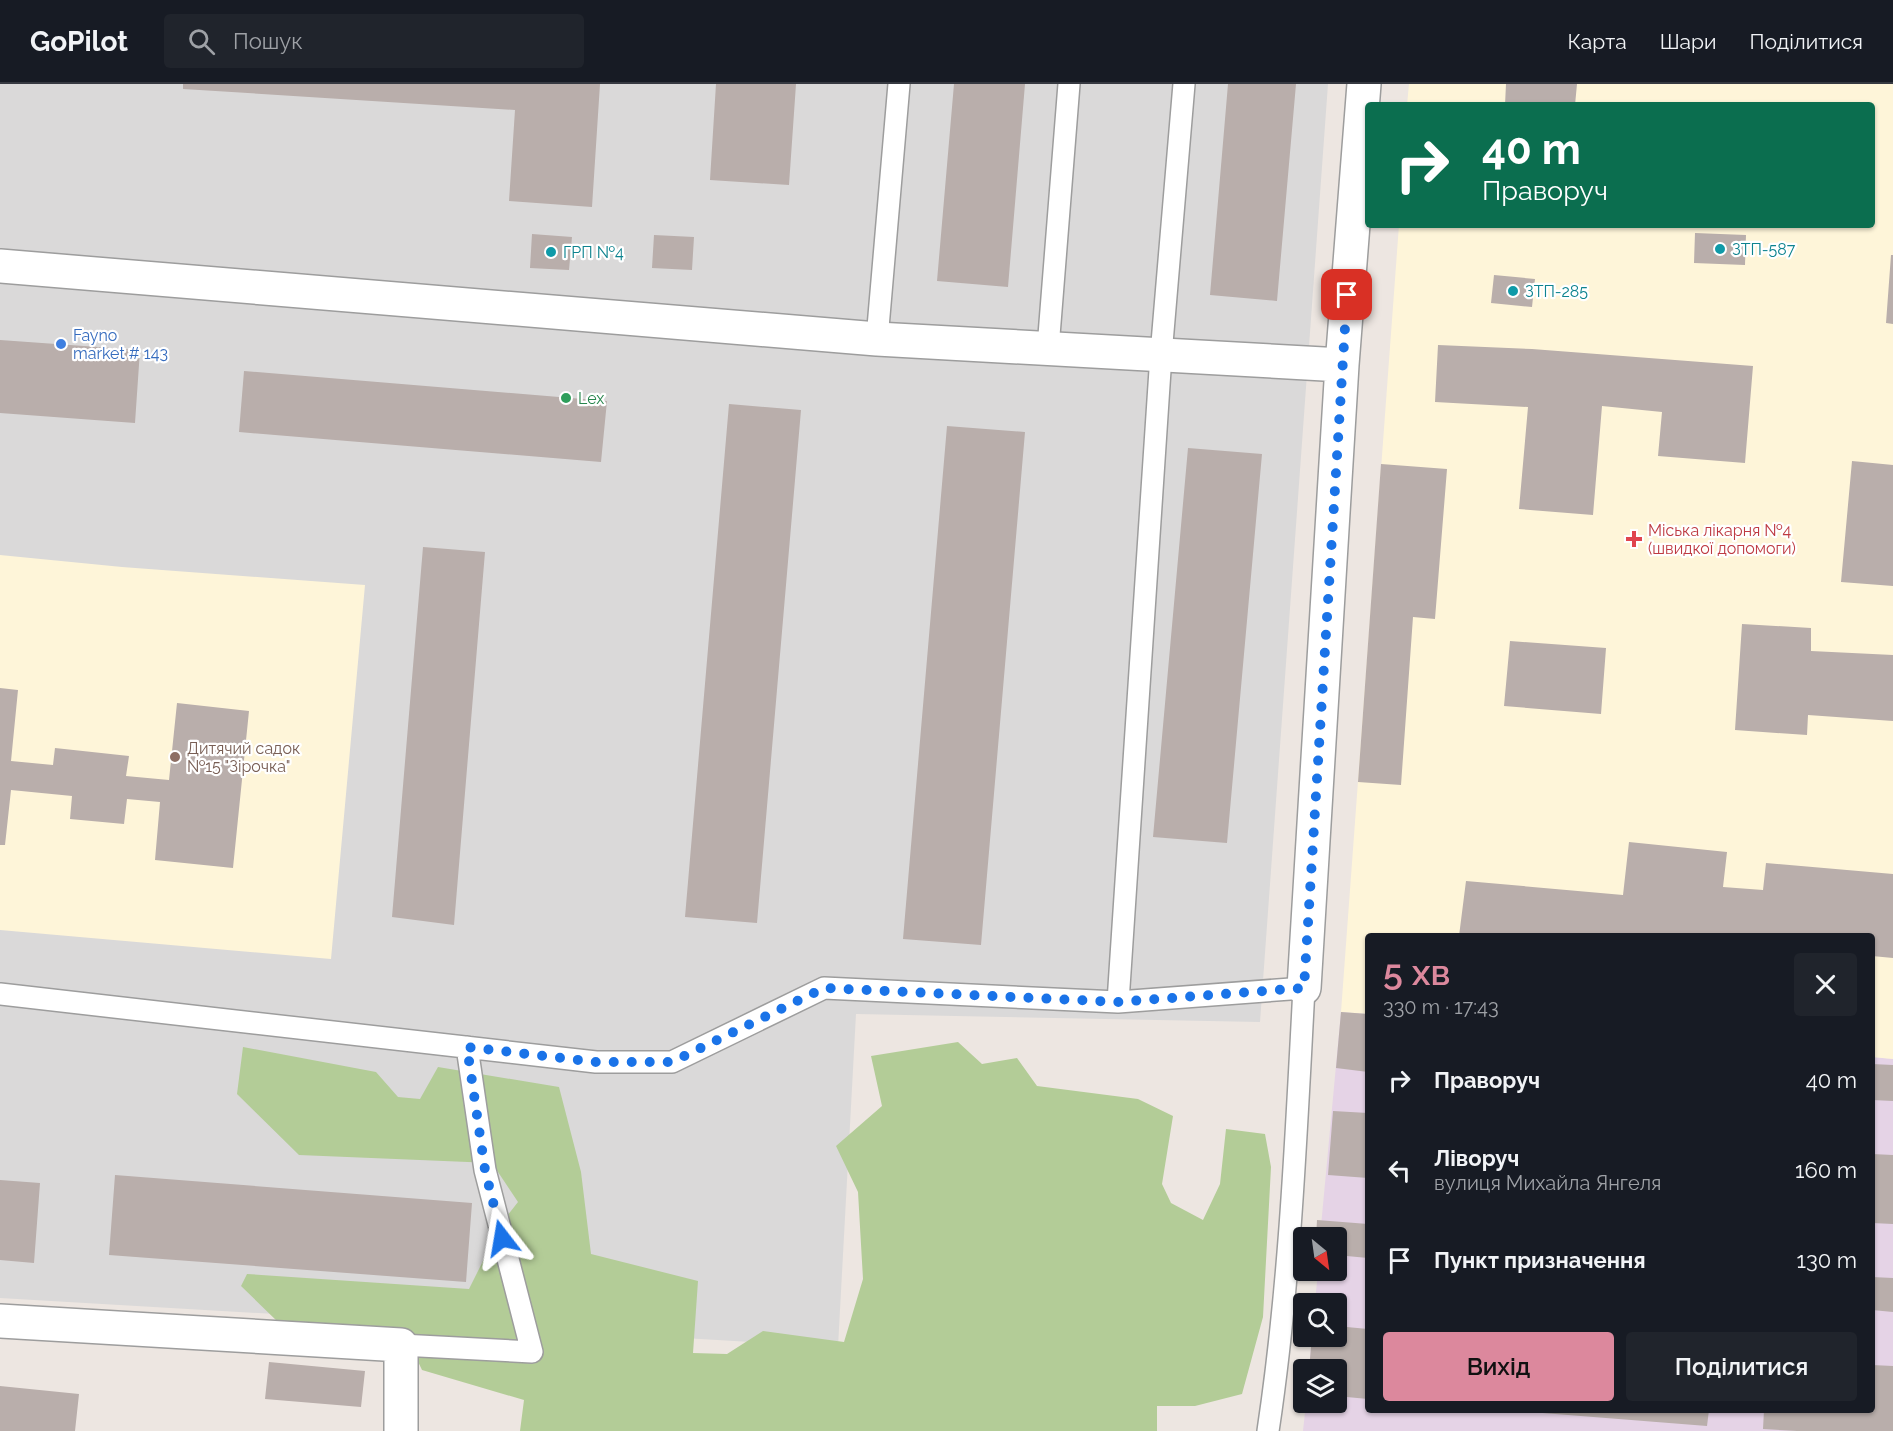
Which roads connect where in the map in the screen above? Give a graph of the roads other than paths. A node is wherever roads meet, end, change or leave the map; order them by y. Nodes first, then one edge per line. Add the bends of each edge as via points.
1 (899, 84) edge
2 (1070, 84) edge
3 (1184, 84) edge
4 (1364, 84) edge
5 (0, 266) edge
6 (877, 339) junction
7 (1048, 348) junction
8 (1161, 355) junction
9 (1342, 365) junction
10 (1304, 988) junction
11 (0, 994) edge
12 (1118, 1002) junction
13 (467, 1047) junction
14 (0, 1321) edge
15 (401, 1345) junction
16 (401, 1431) edge
17 (1268, 1431) edge

1 - 6 lane
2 - 7 lane
3 - 8 lane
4 - 9 street
5 - 6 street
6 - 7 street
7 - 8 street
8 - 9 street
8 - 12 lane
9 - 10 street
10 - 12 lane
10 - 17 lane via 1292,1201
11 - 13 lane
12 - 13 lane via 824,988 672,1062 596,1062
13 - 15 lane via 485,1170 532,1352
14 - 15 street
15 - 16 street

